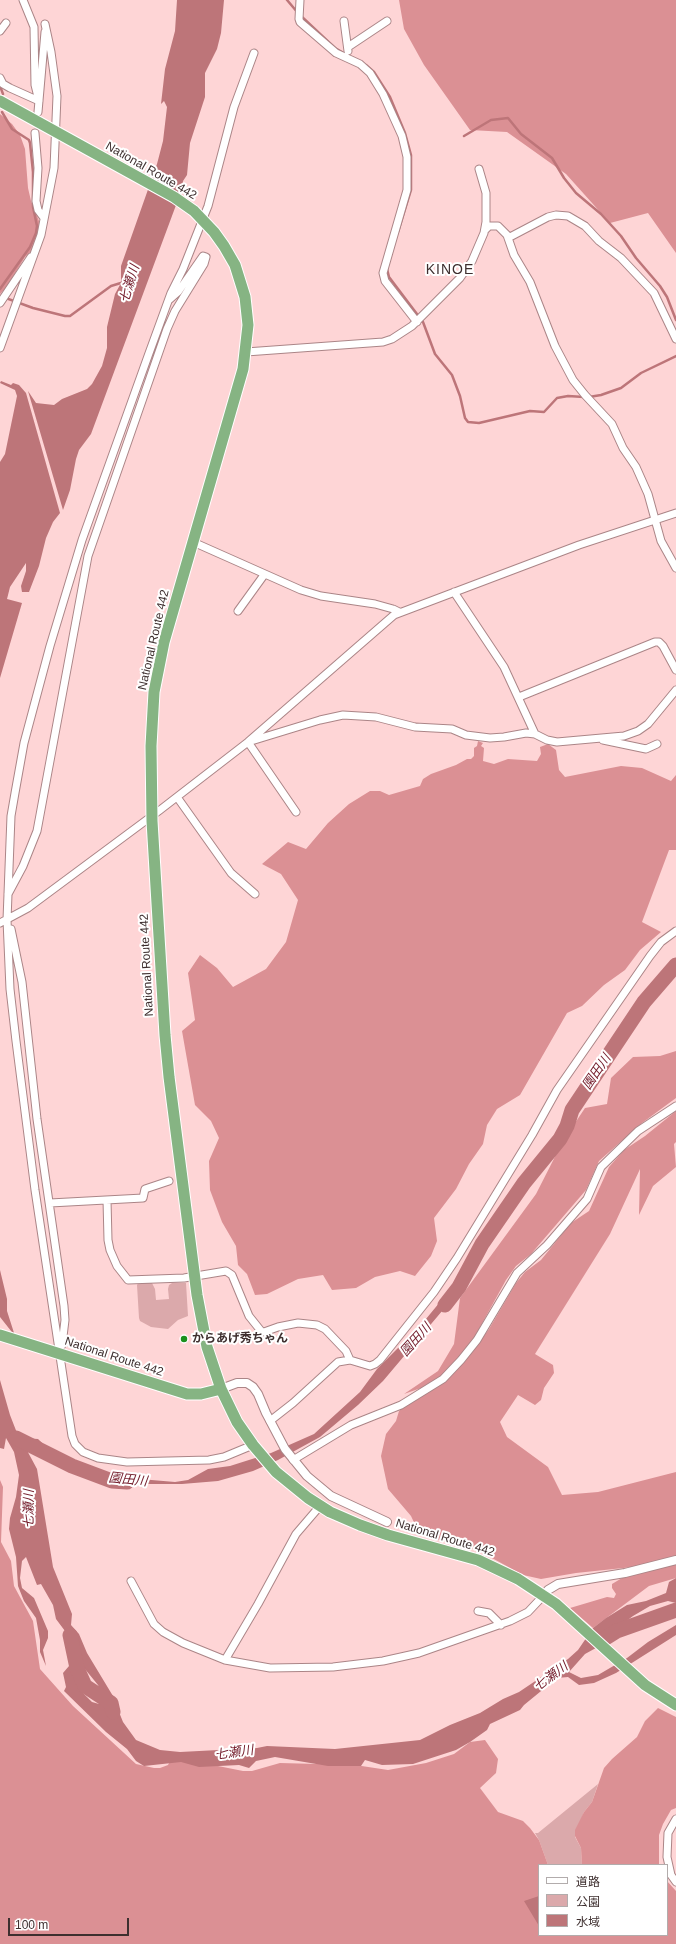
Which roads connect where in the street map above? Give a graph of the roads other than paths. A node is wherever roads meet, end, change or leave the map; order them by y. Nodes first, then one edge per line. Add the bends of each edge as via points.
1 (23, 0) edge
2 (300, 0) edge
3 (344, 21) dead end
4 (387, 21) dead end
5 (6, 23) dead end
6 (0, 31) edge
7 (348, 47) junction
8 (254, 53) dead end
9 (347, 58) junction
10 (0, 78) edge
11 (0, 101) edge
12 (39, 101) junction
13 (38, 112) dead end
14 (36, 133) dead end
15 (57, 133) junction
16 (479, 168) dead end
17 (44, 218) junction
18 (203, 219) junction
19 (485, 230) junction
20 (508, 238) junction
21 (37, 249) junction
22 (168, 300) junction
23 (0, 303) edge
24 (417, 322) junction
25 (676, 339) edge
26 (0, 348) edge
27 (246, 352) junction
28 (676, 513) edge
29 (655, 520) junction
30 (193, 542) junction
31 (676, 568) edge
32 (264, 575) junction
33 (454, 592) junction
34 (238, 611) dead end
35 (399, 612) junction
36 (676, 670) edge
37 (676, 690) edge
38 (519, 697) junction
39 (535, 734) junction
40 (595, 738) junction
41 (248, 742) junction
42 (657, 744) dead end
43 (177, 797) junction
44 (296, 812) dead end
45 (152, 817) junction
46 (255, 894) dead end
47 (7, 895) junction
48 (3, 922) edge
49 (676, 931) edge
50 (676, 1106) edge
51 (170, 1181) dead end
52 (107, 1200) junction
53 (50, 1202) junction
54 (195, 1277) junction
55 (0, 1335) edge
56 (61, 1354) junction
57 (350, 1360) junction
58 (221, 1389) junction
59 (270, 1421) junction
60 (254, 1447) junction
61 (293, 1460) junction
62 (320, 1506) junction
63 (387, 1522) dead end
64 (676, 1560) edge
65 (131, 1581) dead end
66 (544, 1596) junction
67 (478, 1611) dead end
68 (501, 1625) junction
69 (224, 1660) junction
70 (672, 1703) edge
71 (676, 1820) edge
72 (676, 1882) edge

1 - 12 street via 35,31 35,85
2 - 9 street via 300,22 336,53
3 - 7 street
4 - 7 street
5 - 6 street
7 - 9 street
8 - 18 street via 234,107
9 - 24 street via 360,64 370,73 386,99 402,136 407,157 407,190 383,272 385,281
10 - 12 street via 10,88
11 - 15 highway, National Route 442
12 - 13 street
12 - 15 street via 46,24 56,81
14 - 17 street via 36,201 38,210
15 - 17 street via 54,168
15 - 18 highway, National Route 442 via 174,197
16 - 19 street via 487,196
17 - 21 street
18 - 22 street
18 - 27 highway, National Route 442 via 224,246 235,265 243,288 248,325
19 - 20 street via 489,226 499,227
19 - 24 street via 466,272
20 - 25 street via 556,215 568,216 585,226 621,258 654,293
20 - 29 street via 578,388 615,429 642,478
21 - 23 street
21 - 26 street
22 - 47 street via 82,540 35,700 14,801
22 - 47 street via 178,292 202,256 206,257 170,323 88,556 37,831 23,866
24 - 27 street via 395,338 383,342
27 - 30 highway, National Route 442
28 - 29 street
29 - 31 street via 663,547
29 - 33 street
30 - 32 street
30 - 45 highway, National Route 442 via 168,626 155,689 151,746
32 - 34 street
32 - 35 street via 311,594 375,604
33 - 35 street
33 - 38 street via 504,667
35 - 41 street
36 - 38 street via 663,646 655,642
37 - 40 street via 654,718 638,730 624,736
38 - 39 street
39 - 40 street via 557,742
39 - 41 street via 521,733 490,738 466,735 450,729 411,727 376,717 343,715
40 - 42 street via 641,749
41 - 43 street
41 - 44 street
43 - 45 street
43 - 46 street via 231,873
45 - 48 street via 28,908
45 - 54 highway, National Route 442 via 165,1035
47 - 48 street
48 - 53 street via 14,942 22,982 37,1119
48 - 56 street via 35,1190
49 - 57 street via 661,942 650,956 557,1090 512,1170 434,1292 377,1363 370,1366
50 - 61 street via 638,1131 601,1167 587,1199 547,1245 517,1273 477,1340 448,1374 401,1405 351,1425
51 - 52 street via 145,1189 143,1198
52 - 53 street
52 - 54 street via 110,1250 117,1266 128,1280
53 - 56 street via 64,1306
54 - 57 street via 226,1271 232,1275 249,1316 261,1331 298,1324 318,1325 346,1350
54 - 58 highway, National Route 442 via 207,1347
55 - 56 highway, National Route 442
56 - 58 highway, National Route 442 via 187,1394 201,1394
56 - 60 street via 72,1436 75,1444 83,1452 113,1461 176,1461 218,1458
57 - 59 street via 333,1364 299,1398
58 - 59 street via 237,1383 250,1385 258,1394
58 - 60 highway, National Route 442 via 237,1422
59 - 61 street
60 - 62 highway, National Route 442 via 272,1468
61 - 63 street via 326,1493
62 - 66 highway, National Route 442 via 373,1530 488,1564
62 - 69 street via 296,1534
64 - 66 street via 625,1573 558,1584
65 - 69 street via 158,1628 183,1643
66 - 68 street via 528,1612
66 - 70 highway, National Route 442 via 645,1685
67 - 68 street via 489,1613
68 - 69 street via 419,1653 366,1664 322,1668 276,1668
71 - 72 street via 668,1833 667,1857 671,1875

